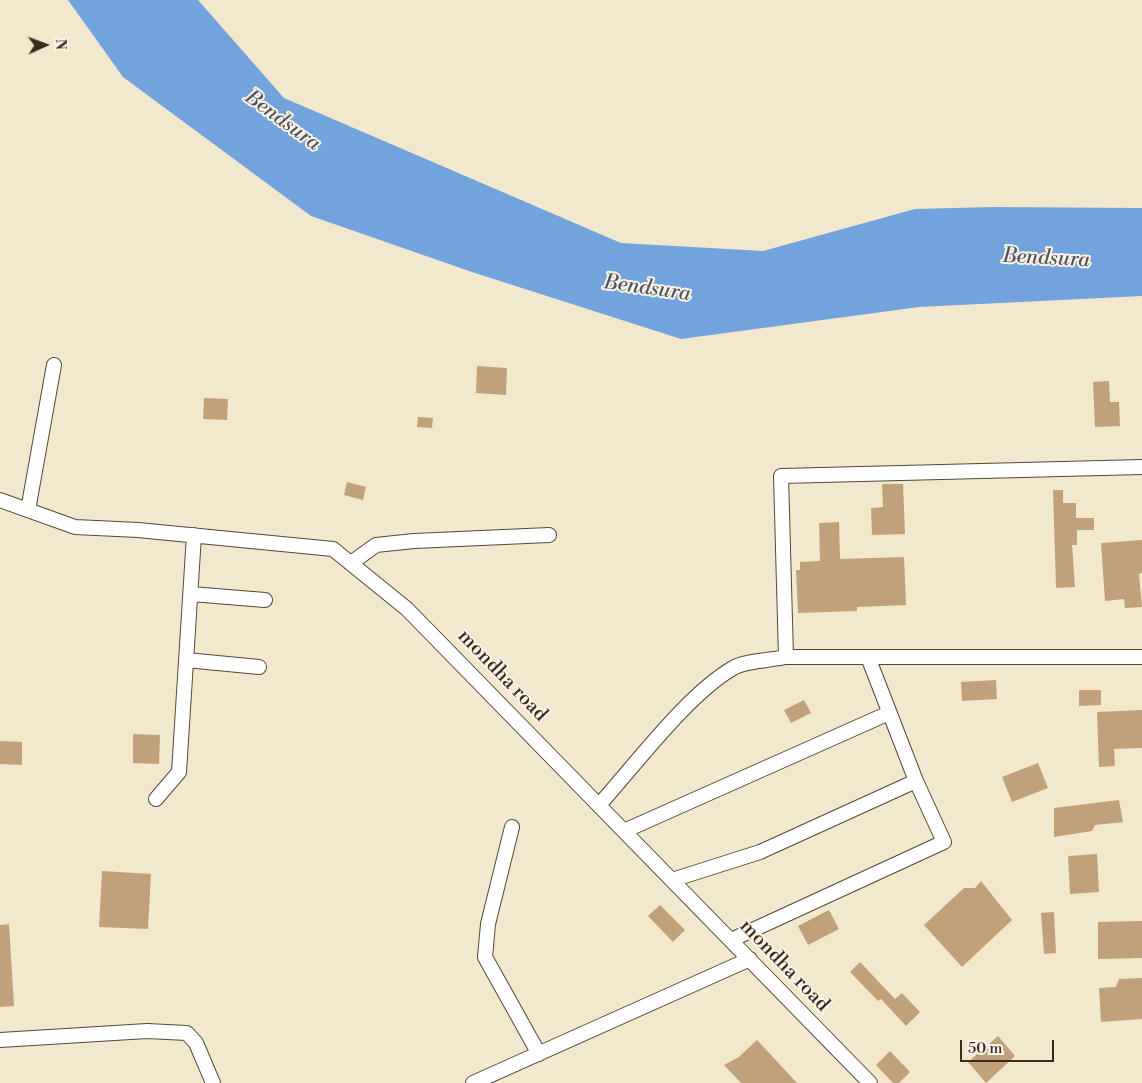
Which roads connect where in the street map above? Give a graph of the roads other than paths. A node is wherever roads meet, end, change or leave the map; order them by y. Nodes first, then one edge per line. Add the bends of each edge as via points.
1 (54, 365) dead end
2 (1142, 467) edge
3 (0, 500) edge
4 (28, 510) junction
5 (194, 535) junction
6 (549, 535) dead end
7 (351, 563) junction
8 (191, 594) junction
9 (265, 600) dead end
10 (786, 657) junction
11 (868, 657) junction
12 (1142, 657) edge
13 (186, 660) junction
14 (259, 667) dead end
15 (888, 713) junction
16 (916, 781) junction
17 (156, 799) dead end
18 (600, 805) junction
19 (512, 827) dead end
20 (624, 831) junction
21 (672, 880) junction
22 (731, 940) junction
23 (750, 959) junction
24 (0, 1040) edge
25 (539, 1054) junction
26 (213, 1083) edge
27 (473, 1083) edge
28 (870, 1083) edge

1 - 4 street
2 - 10 street via 781,476
3 - 4 street, mondha road
4 - 5 street, mondha road via 75,527
5 - 7 street, mondha road via 333,549
5 - 8 street
6 - 7 street via 376,545
7 - 18 street, mondha road via 407,609
8 - 9 street
8 - 13 street
10 - 11 street
10 - 18 street via 735,666 706,689
11 - 12 street
11 - 15 street
13 - 14 street
13 - 17 street via 179,772
15 - 16 street
15 - 20 street
16 - 21 street via 760,852
16 - 22 street via 944,842
18 - 20 street, mondha road
19 - 25 street via 488,924 485,957
20 - 21 street, mondha road
21 - 22 street, mondha road
22 - 23 street, mondha road
23 - 25 street
23 - 28 street, mondha road
24 - 26 street via 147,1031 187,1033 196,1042
25 - 27 street

